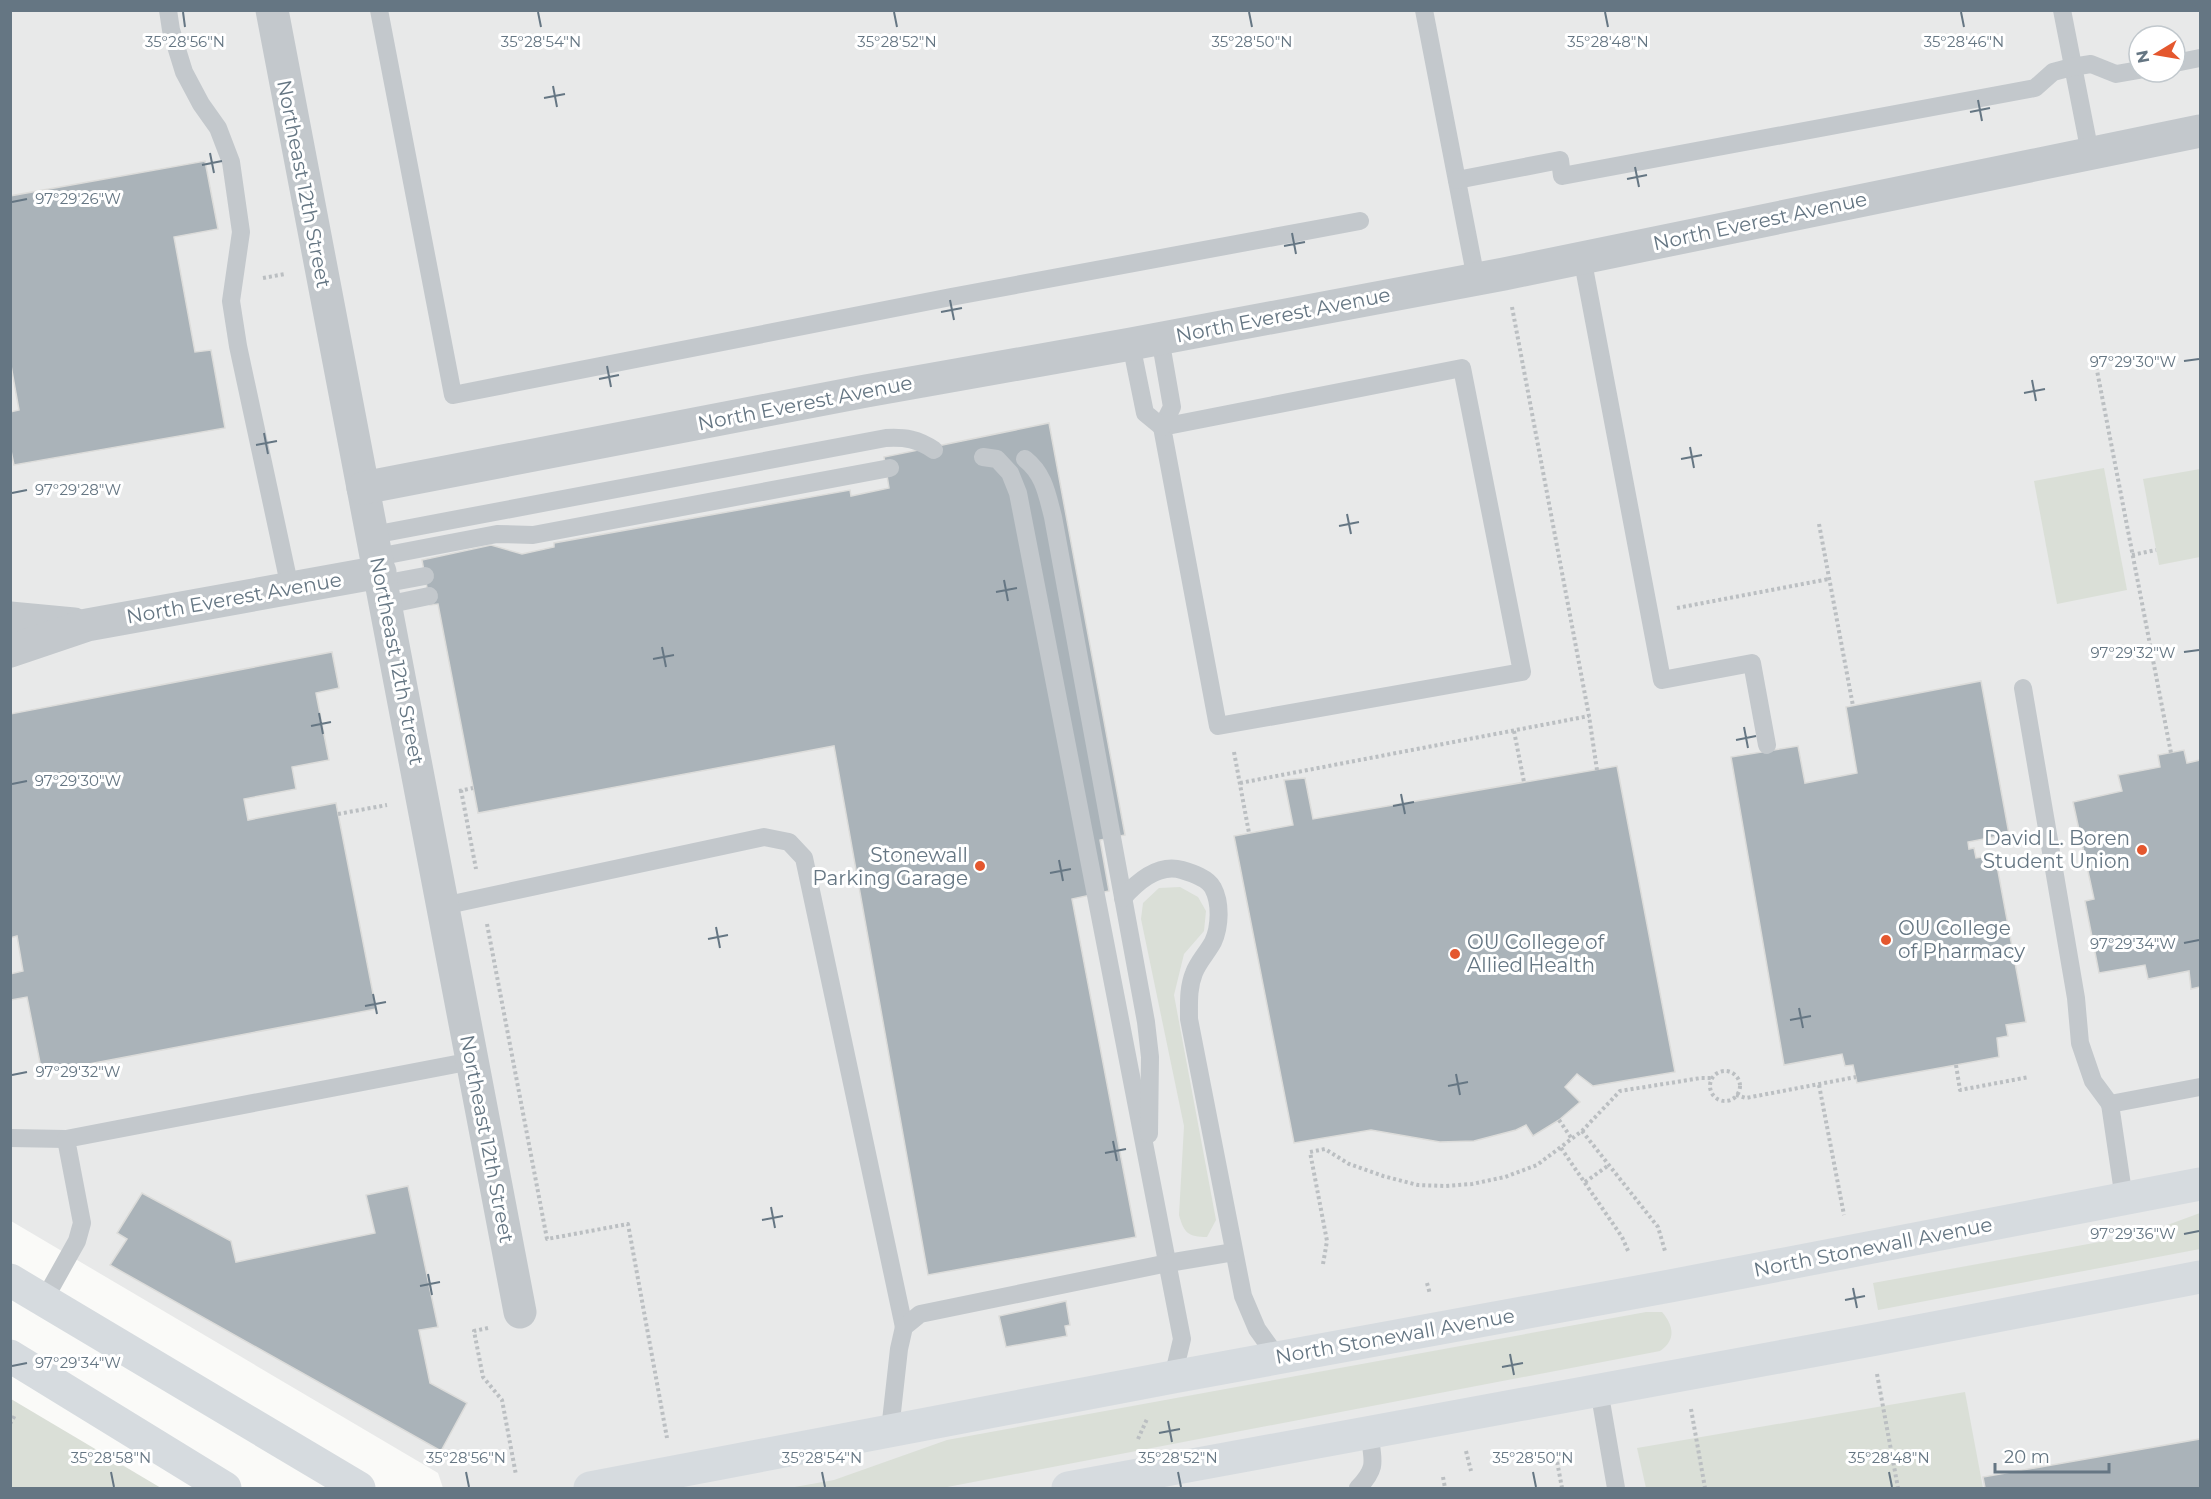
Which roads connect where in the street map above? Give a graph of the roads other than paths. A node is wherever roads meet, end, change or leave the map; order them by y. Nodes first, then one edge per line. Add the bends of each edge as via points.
1 (168, 10) edge
2 (272, 10) edge
3 (379, 10) edge
4 (1424, 10) edge
5 (2062, 10) edge
6 (2072, 67) junction
7 (2127, 72) edge
8 (2200, 131) edge
9 (2090, 153) junction
10 (1456, 180) junction
11 (1360, 221) dead end
12 (1582, 257) junction
13 (1476, 279) junction
14 (1146, 341) junction
15 (1162, 427) junction
16 (934, 450) dead end
17 (983, 458) dead end
18 (1026, 459) dead end
19 (890, 468) dead end
20 (363, 488) junction
21 (380, 571) junction
22 (425, 576) dead end
23 (290, 588) junction
24 (429, 597) dead end
25 (10, 618) edge
26 (87, 625) junction
27 (10, 651) edge
28 (2023, 688) dead end
29 (1767, 745) dead end
30 (1123, 898) junction
31 (443, 906) junction
32 (472, 1061) junction
33 (2200, 1088) edge
34 (2110, 1104) junction
35 (10, 1138) edge
36 (66, 1139) junction
37 (1149, 1172) junction
38 (2200, 1185) edge
39 (2124, 1199) junction
40 (1234, 1252) junction
41 (1168, 1263) junction
42 (2200, 1276) edge
43 (10, 1280) edge
44 (44, 1300) junction
45 (507, 1320) road end
46 (904, 1327) junction
47 (10, 1356) edge
48 (1277, 1358) junction
49 (1169, 1377) junction
50 (1599, 1390) junction
51 (891, 1431) junction
52 (1368, 1433) junction
53 (225, 1488) edge
54 (359, 1488) edge
55 (590, 1488) edge
56 (1068, 1488) edge
57 (1358, 1488) edge
58 (1616, 1488) edge

1 - 23 lane via 184,72 218,128 231,162 241,232 231,302
2 - 20 street, Northeast 12th Street
3 - 11 lane via 453,395
4 - 10 lane
5 - 6 lane
6 - 7 lane via 2091,64 2116,74
6 - 9 lane
6 - 10 lane via 2053,72 2035,88 1573,174 1562,176 1560,160
8 - 9 street, North Everest Avenue
9 - 12 street, North Everest Avenue
10 - 13 lane
12 - 13 street, North Everest Avenue
12 - 29 lane via 1662,680 1752,663
13 - 14 street, North Everest Avenue
14 - 15 lane via 1172,407
14 - 15 lane via 1145,413
14 - 20 street, North Everest Avenue
15 - 15 lane via 1218,726 1522,672 1462,368
16 - 21 lane via 904,437 886,438
17 - 37 lane via 997,459 1010,473 1018,493
18 - 30 lane via 1046,487 1053,517
19 - 21 lane via 533,535 497,534
20 - 21 street, Northeast 12th Street
21 - 22 lane
21 - 23 street, North Everest Avenue
21 - 24 lane
21 - 31 street, Northeast 12th Street
23 - 26 street, North Everest Avenue
25 - 26 street, North Everest Avenue
26 - 27 street, North Everest Avenue
28 - 34 lane via 2076,998 2080,1043 2093,1081
30 - 37 lane via 1146,1022
30 - 40 lane via 1138,881 1167,870 1197,875 1212,887 1218,927 1194,973 1189,1018
31 - 32 street, Northeast 12th Street
31 - 46 lane via 764,837 789,842 804,858
32 - 36 lane
32 - 45 street, Northeast 12th Street
33 - 34 lane
34 - 39 lane
35 - 36 lane
36 - 44 lane via 82,1223 77,1241
37 - 41 lane
38 - 39 main road, North Stonewall Avenue
39 - 48 main road, North Stonewall Avenue
40 - 41 lane
40 - 48 lane via 1243,1296 1257,1329
41 - 46 lane via 920,1314
41 - 49 lane via 1182,1339
42 - 50 main road
43 - 44 main road
44 - 54 main road
46 - 51 lane
47 - 53 main road
48 - 49 main road, North Stonewall Avenue
49 - 51 main road, North Stonewall Avenue
50 - 52 main road
50 - 58 lane
51 - 55 main road, North Stonewall Avenue
52 - 56 main road
52 - 57 lane via 1373,1462 1370,1475

